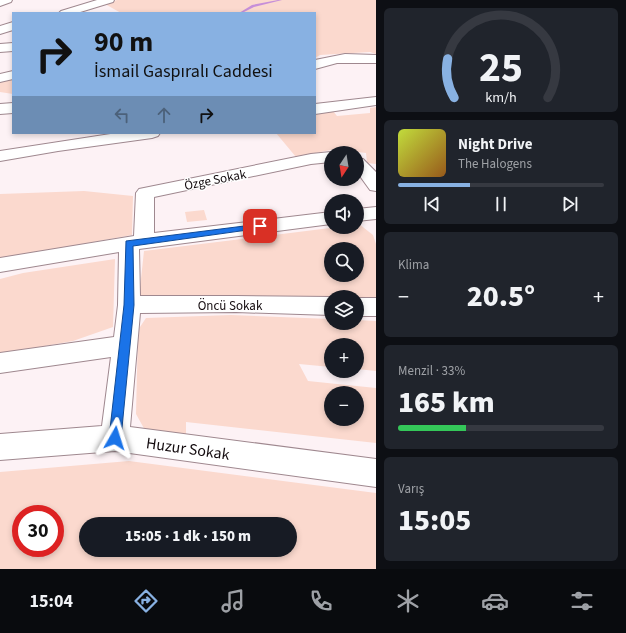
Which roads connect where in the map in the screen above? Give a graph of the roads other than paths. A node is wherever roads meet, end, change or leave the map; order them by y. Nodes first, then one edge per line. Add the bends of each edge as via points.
1 (6, 0) edge
2 (11, 0) edge
3 (109, 0) edge
4 (0, 3) edge
5 (68, 12) edge
6 (12, 26) edge
7 (0, 30) edge
8 (12, 47) edge
9 (0, 48) edge
10 (376, 59) edge
11 (316, 65) edge
12 (12, 75) edge
13 (0, 78) edge
14 (376, 101) edge
15 (0, 108) edge
16 (12, 108) edge
17 (316, 109) edge
18 (138, 134) edge
19 (111, 136) edge
20 (1, 156) edge
21 (324, 158) edge
22 (324, 219) edge
23 (137, 242) junction
24 (0, 265) edge
25 (129, 305) junction
26 (324, 306) edge
27 (364, 307) edge
28 (376, 308) edge
29 (124, 345) junction
30 (0, 363) edge
31 (115, 438) junction
32 (0, 447) edge
33 (376, 473) edge

1 - 2 street
1 - 4 street
3 - 5 street
6 - 7 street
8 - 9 street
10 - 11 street via 338,59
12 - 13 street
14 - 17 street
15 - 16 street
18 - 19 street
19 - 20 street
21 - 23 street, Özge Sokak via 145,193
22 - 23 street
23 - 24 street
23 - 25 street
25 - 26 street, Öncü Sokak
25 - 29 street
27 - 28 street
29 - 30 street
29 - 31 street
31 - 32 street, Huzur Sokak
31 - 33 street, Huzur Sokak

